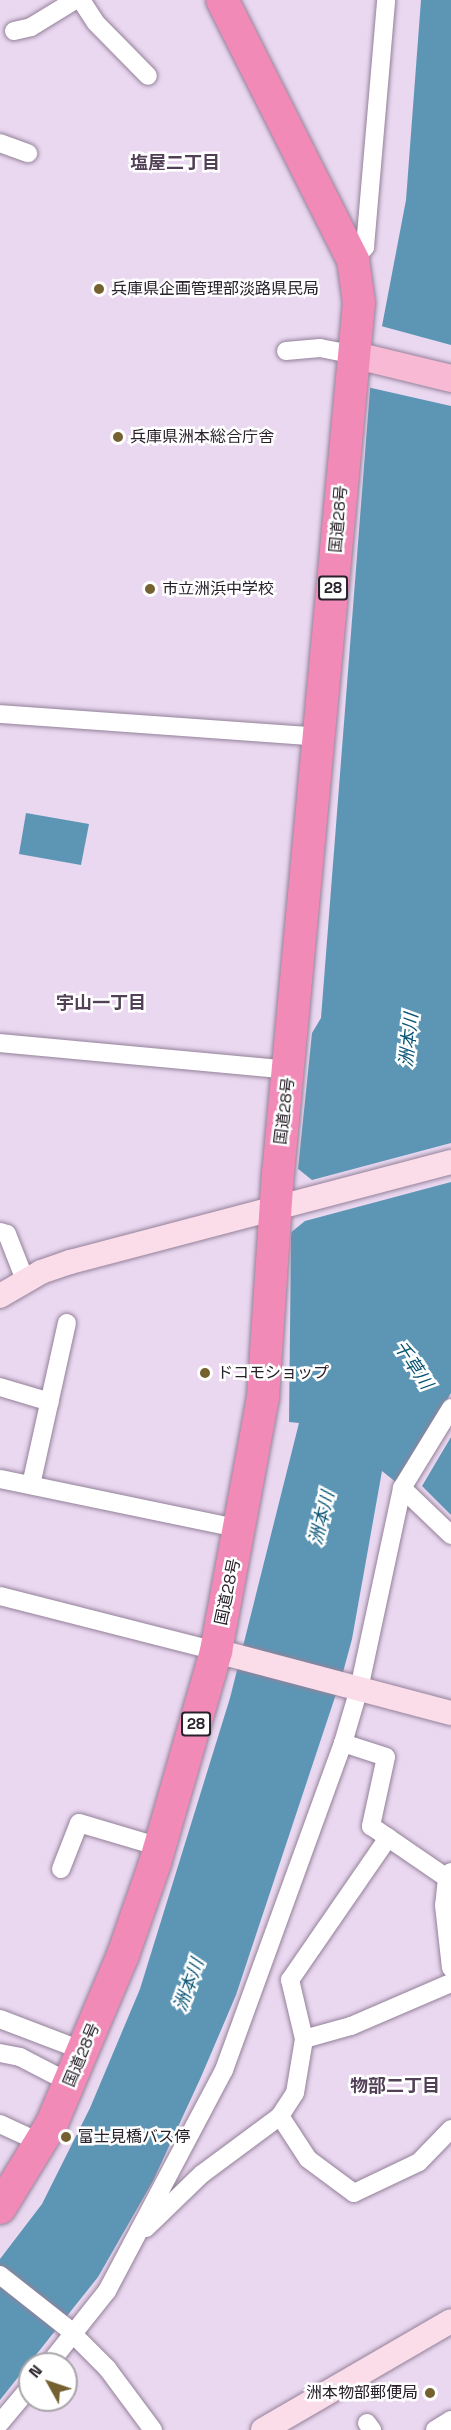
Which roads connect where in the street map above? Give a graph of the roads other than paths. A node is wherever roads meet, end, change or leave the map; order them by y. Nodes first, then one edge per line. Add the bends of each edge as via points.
1 (75, 0) edge
2 (81, 0) edge
3 (386, 0) edge
4 (222, 4) edge
5 (14, 31) dead end
6 (148, 76) dead end
7 (0, 143) edge
8 (28, 153) dead end
9 (353, 260) junction
10 (286, 351) dead end
11 (363, 357) junction
12 (451, 378) edge
13 (0, 714) edge
14 (320, 737) junction
15 (0, 1043) edge
16 (290, 1070) junction
17 (451, 1162) edge
18 (276, 1206) junction
19 (0, 1232) edge
20 (25, 1280) junction
21 (0, 1296) edge
22 (67, 1323) dead end
23 (0, 1387) edge
24 (50, 1402) junction
25 (451, 1408) edge
26 (0, 1479) edge
27 (31, 1485) junction
28 (402, 1488) junction
29 (241, 1529) junction
30 (451, 1534) edge
31 (0, 1596) edge
32 (216, 1651) junction
33 (352, 1687) junction
34 (451, 1713) edge
35 (343, 1743) junction
36 (388, 1838) junction
37 (160, 1847) junction
38 (61, 1869) dead end
39 (449, 1875) edge
40 (451, 1968) edge
41 (451, 1983) edge
42 (0, 2019) edge
43 (304, 2039) junction
44 (84, 2051) junction
45 (0, 2053) edge
46 (70, 2083) junction
47 (280, 2116) junction
48 (0, 2124) edge
49 (451, 2129) edge
50 (41, 2143) junction
51 (0, 2208) edge
52 (135, 2239) junction
53 (0, 2275) edge
54 (451, 2321) edge
55 (70, 2331) junction
56 (57, 2352) edge
57 (18, 2401) edge
58 (451, 2420) edge
59 (0, 2423) edge
60 (153, 2430) edge
61 (263, 2430) edge
62 (435, 2430) edge

1 - 5 street via 31,27
2 - 6 street via 96,23
3 - 9 street via 365,247
4 - 9 highway, 国道28号 / 28
7 - 8 street
9 - 11 highway, 国道28号 / 28
10 - 11 street via 320,348
11 - 12 main road
11 - 14 highway, 国道28号 / 28
13 - 14 street
14 - 16 highway, 国道28号 / 28
15 - 16 street
16 - 18 highway, 国道28号 / 28
17 - 18 street
18 - 20 street via 70,1262
18 - 29 highway, 国道28号 / 28 via 263,1397
19 - 20 street via 7,1234
20 - 21 street
22 - 24 street
23 - 24 street
24 - 27 street
25 - 28 street
26 - 27 street
27 - 29 street
28 - 30 street
28 - 33 street
29 - 32 highway, 国道28号 / 28
31 - 32 street
32 - 33 street
32 - 37 highway, 国道28号 / 28
33 - 34 street
33 - 35 street
35 - 36 street via 386,1757 371,1826
35 - 52 street via 224,2070
36 - 39 street
36 - 43 street via 290,1980
37 - 38 street via 79,1823
37 - 44 highway, 国道28号 / 28
39 - 40 street via 444,1905
41 - 43 street via 351,2026
42 - 44 street
43 - 47 street via 294,2094
44 - 46 highway, 国道28号 / 28
45 - 46 street via 20,2057
46 - 50 highway, 国道28号 / 28
47 - 49 street via 308,2159 354,2193 419,2162
47 - 52 street via 202,2174
48 - 50 street
50 - 51 highway, 国道28号 / 28
52 - 55 street via 108,2291
53 - 55 street
54 - 61 street
55 - 56 street
55 - 60 street via 107,2368
57 - 59 street
58 - 62 street

